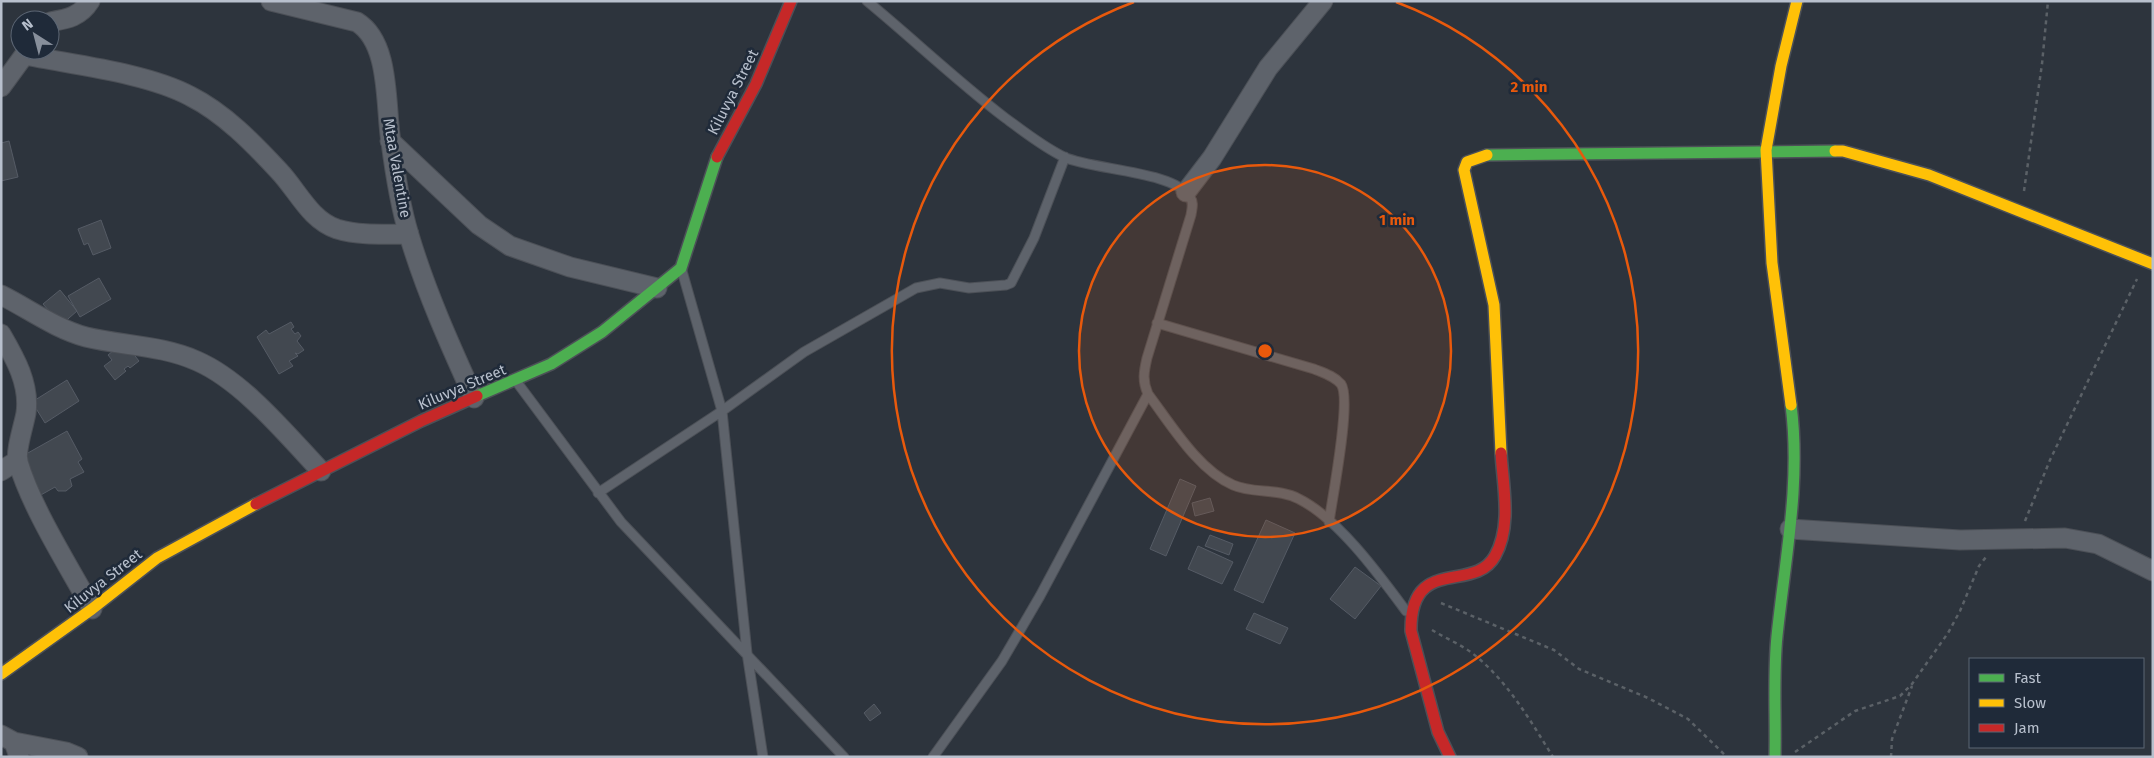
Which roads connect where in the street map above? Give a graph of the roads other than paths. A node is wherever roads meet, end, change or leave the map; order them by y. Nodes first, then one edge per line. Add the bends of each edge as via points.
1 (90, 1) edge
2 (271, 1) edge
3 (791, 1) edge
4 (867, 1) edge
5 (1323, 1) edge
6 (1797, 1) edge
7 (60, 20) edge
8 (21, 60) edge
9 (60, 60) edge
10 (1, 87) edge
11 (390, 141) junction
12 (1766, 150) junction
13 (1065, 158) junction
14 (1186, 192) junction
15 (409, 234) junction
16 (2150, 262) edge
17 (681, 268) junction
18 (657, 288) junction
19 (1, 295) edge
20 (1157, 323) junction
21 (1, 334) edge
22 (516, 381) junction
23 (1148, 394) junction
24 (474, 398) junction
25 (722, 411) junction
26 (18, 460) junction
27 (1, 471) edge
28 (322, 471) junction
29 (598, 493) junction
30 (1329, 522) junction
31 (1790, 529) junction
32 (2153, 571) edge
33 (92, 609) junction
34 (1409, 616) junction
35 (747, 653) junction
36 (1, 674) edge
37 (12, 745) edge
38 (78, 757) edge
39 (763, 757) edge
40 (844, 757) edge
41 (933, 757) edge
42 (1450, 757) edge
43 (1775, 757) edge

1 - 7 street via 74,17
2 - 11 street, Mtaa Valentine via 357,22 368,29 377,46
3 - 17 street, Kiluvya Street via 756,84 715,161
4 - 13 lane via 979,98
5 - 14 street via 1268,68 1212,158
6 - 12 street via 1780,66
8 - 10 street
9 - 15 street via 143,79 190,96 238,129 281,173 319,219 336,229 360,234
11 - 15 street, Mtaa Valentine
11 - 18 street via 479,225 510,246 570,267
12 - 16 street via 1843,151 1930,175
12 - 31 street via 1772,263 1794,429 1795,490
12 - 34 street via 1483,155 1467,162 1464,170 1494,305 1505,529 1496,557 1483,571 1437,581 1419,592
13 - 14 lane via 1142,174 1176,185
13 - 25 lane via 1034,238 1011,283 969,288 940,283 916,288 804,352
14 - 20 lane via 1193,204 1191,215
15 - 24 street, Mtaa Valentine via 436,313
17 - 18 street, Kiluvya Street
17 - 25 lane
18 - 22 street, Kiluvya Street via 602,332 551,364
19 - 28 street via 65,330 87,337 169,351 198,362 254,402
20 - 23 lane via 1144,375
20 - 30 lane via 1314,369 1333,376 1342,385 1344,421
21 - 26 street via 19,366 26,391
22 - 24 street, Kiluvya Street
22 - 29 lane
23 - 30 lane via 1189,448 1219,477 1234,486 1299,498
23 - 41 lane via 1040,596 1006,653
24 - 28 street, Kiluvya Street
25 - 29 lane
25 - 35 lane
26 - 27 street
26 - 33 street via 35,501
28 - 33 street, Kiluvya Street via 157,558
29 - 35 lane via 634,536
30 - 34 lane via 1372,567
31 - 32 street via 1960,540 2065,538 2098,544
31 - 43 street via 1777,638
33 - 36 street, Kiluvya Street
34 - 42 street via 1438,732
35 - 39 lane
35 - 40 lane
37 - 38 street via 66,752

